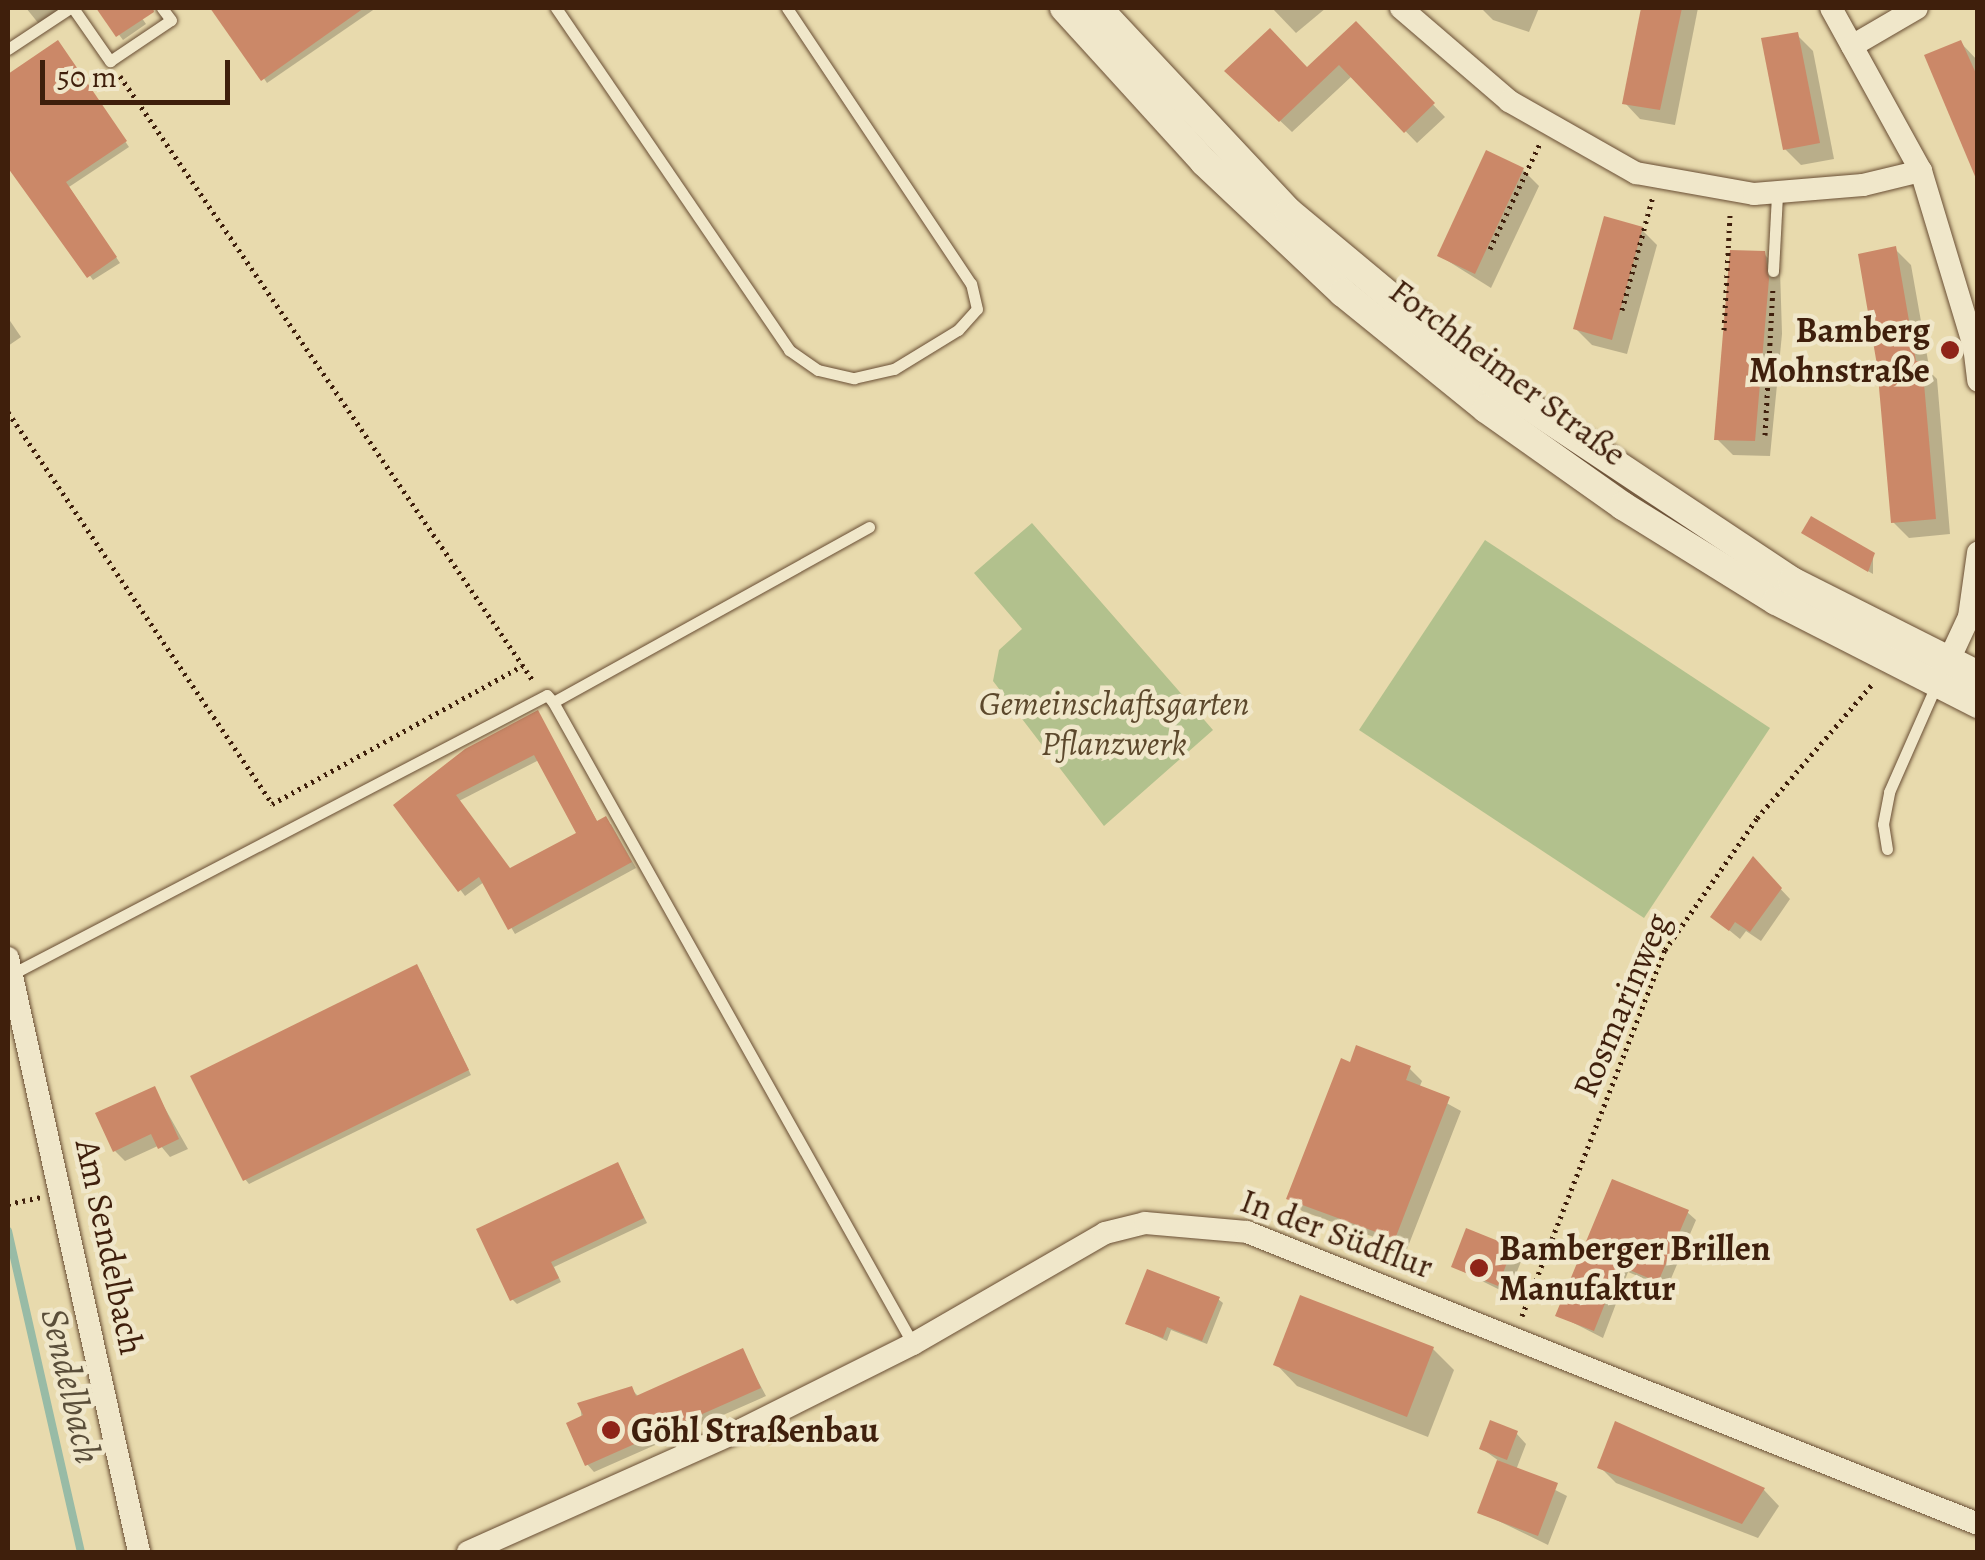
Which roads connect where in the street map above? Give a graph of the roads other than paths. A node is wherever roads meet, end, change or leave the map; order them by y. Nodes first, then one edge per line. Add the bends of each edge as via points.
1 (72, 8) edge
2 (162, 8) edge
3 (556, 8) edge
4 (787, 8) edge
5 (1064, 8) edge
6 (1098, 8) edge
7 (1401, 8) edge
8 (1830, 8) edge
9 (1917, 8) edge
10 (1852, 46) junction
11 (8, 48) edge
12 (1921, 171) junction
13 (1777, 194) junction
14 (1774, 272) road end
15 (1978, 381) edge
16 (868, 526) dead end
17 (1978, 553) edge
18 (1942, 673) junction
19 (1978, 675) edge
20 (550, 699) junction
21 (1978, 704) edge
22 (1887, 849) dead end
23 (10, 966) edge
24 (913, 1344) junction
25 (1978, 1524) edge
26 (139, 1552) edge
27 (468, 1552) edge

1 - 2 lane via 110,62 170,20
1 - 11 lane
3 - 4 lane via 789,350 818,370 854,378 894,369 958,330 977,309 972,284
5 - 18 street, Forchheimer Straße via 1204,162 1442,375 1776,601
6 - 18 street, Forchheimer Straße via 1288,212 1494,384
7 - 13 street via 1548,126 1658,178
8 - 10 street
9 - 10 street
10 - 12 street
12 - 13 street
12 - 15 street via 1974,346
13 - 14 lane
16 - 20 lane
17 - 18 street via 1969,617
18 - 19 street, Forchheimer Straße
18 - 21 street, Forchheimer Straße
18 - 22 lane via 1889,792
20 - 23 lane
20 - 24 lane
23 - 26 street, Am Sendelbach
24 - 25 street, In der Südflur via 1106,1233 1145,1223 1248,1232
24 - 27 street, In der Südflur via 742,1430

